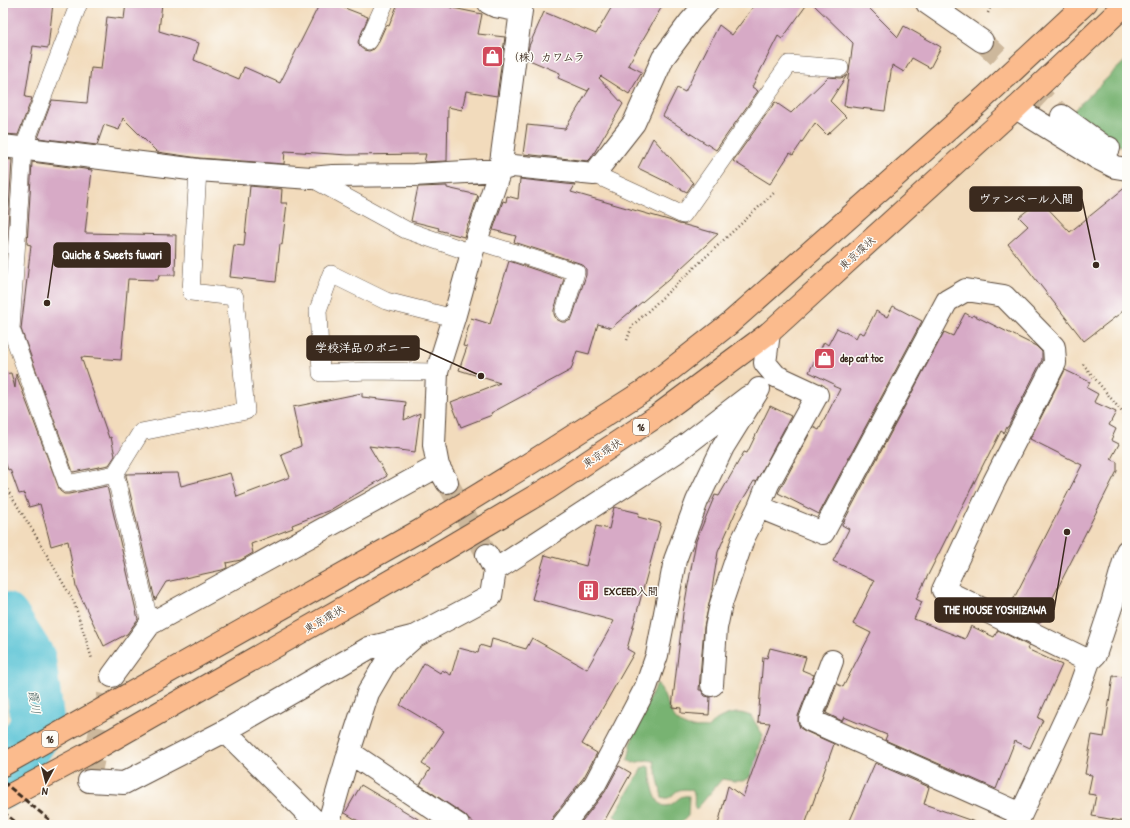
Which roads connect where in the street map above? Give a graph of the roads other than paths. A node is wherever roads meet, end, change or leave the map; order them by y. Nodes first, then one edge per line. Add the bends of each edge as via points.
1 (79, 3) edge
2 (385, 3) edge
3 (489, 3) edge
4 (707, 3) edge
5 (927, 3) edge
6 (1127, 3) edge
7 (1082, 5) edge
8 (522, 7) edge
9 (368, 41) dead end
10 (982, 41) tunnel mouth
11 (840, 68) dead end
12 (1016, 108) junction
13 (1062, 116) tunnel mouth
14 (13, 147) edge
15 (1127, 155) edge
16 (1127, 169) edge
17 (198, 170) junction
18 (500, 170) junction
19 (594, 174) junction
20 (311, 178) junction
21 (475, 247) junction
22 (564, 312) dead end
23 (454, 318) junction
24 (769, 333) junction
25 (437, 372) junction
26 (776, 376) junction
27 (759, 389) junction
28 (115, 474) junction
29 (758, 507) junction
30 (1127, 551) edge
31 (150, 624) junction
32 (416, 636) junction
33 (832, 661) dead end
34 (1089, 661) junction
35 (112, 676) tunnel mouth
36 (712, 684) dead end
37 (225, 731) junction
38 (349, 752) junction
39 (3, 765) edge
40 (90, 781) dead end
41 (3, 799) edge
42 (1019, 819) edge
43 (319, 825) edge
44 (328, 825) edge
45 (458, 825) edge
46 (563, 825) edge

1 - 14 lane
2 - 9 lane
3 - 8 street via 495,6
4 - 19 street via 663,58 634,123
5 - 10 street
6 - 12 highway, 東京環状 / 16
7 - 39 highway, 16 via 985,97 729,324 644,390 421,530
8 - 18 street
11 - 19 lane via 789,64 683,215
12 - 16 street via 1097,158
12 - 24 highway, 東京環状 / 16
13 - 15 street via 1103,146
14 - 17 street
14 - 28 lane via 11,329 67,484
17 - 20 street
17 - 28 lane via 191,292 236,297 246,411 141,432
18 - 19 street via 513,166
18 - 20 street
18 - 21 street
20 - 21 lane via 406,230
21 - 22 lane via 576,272
21 - 23 street
23 - 25 street
23 - 25 lane via 386,301 331,274 318,310 321,374 370,371
24 - 26 street via 765,363
24 - 41 highway, 東京環状 / 16 via 657,416 547,489 85,755
25 - 31 street via 434,445 443,474
26 - 27 street
26 - 29 street via 817,395
27 - 32 street via 675,453 491,562 491,596
27 - 46 street via 723,447 697,501 675,560 657,655 646,687 595,784
28 - 31 lane
29 - 34 street via 822,533 947,301 966,290 1004,296 1054,347 1055,363 994,482 943,590
29 - 36 street via 743,539 721,604 716,628
30 - 34 street via 1095,655
31 - 35 street
32 - 37 street via 369,648
32 - 38 street via 386,662 368,693
33 - 42 street via 810,720
34 - 42 street via 1078,692
37 - 40 street via 124,783
37 - 43 street
38 - 44 street
38 - 45 street

